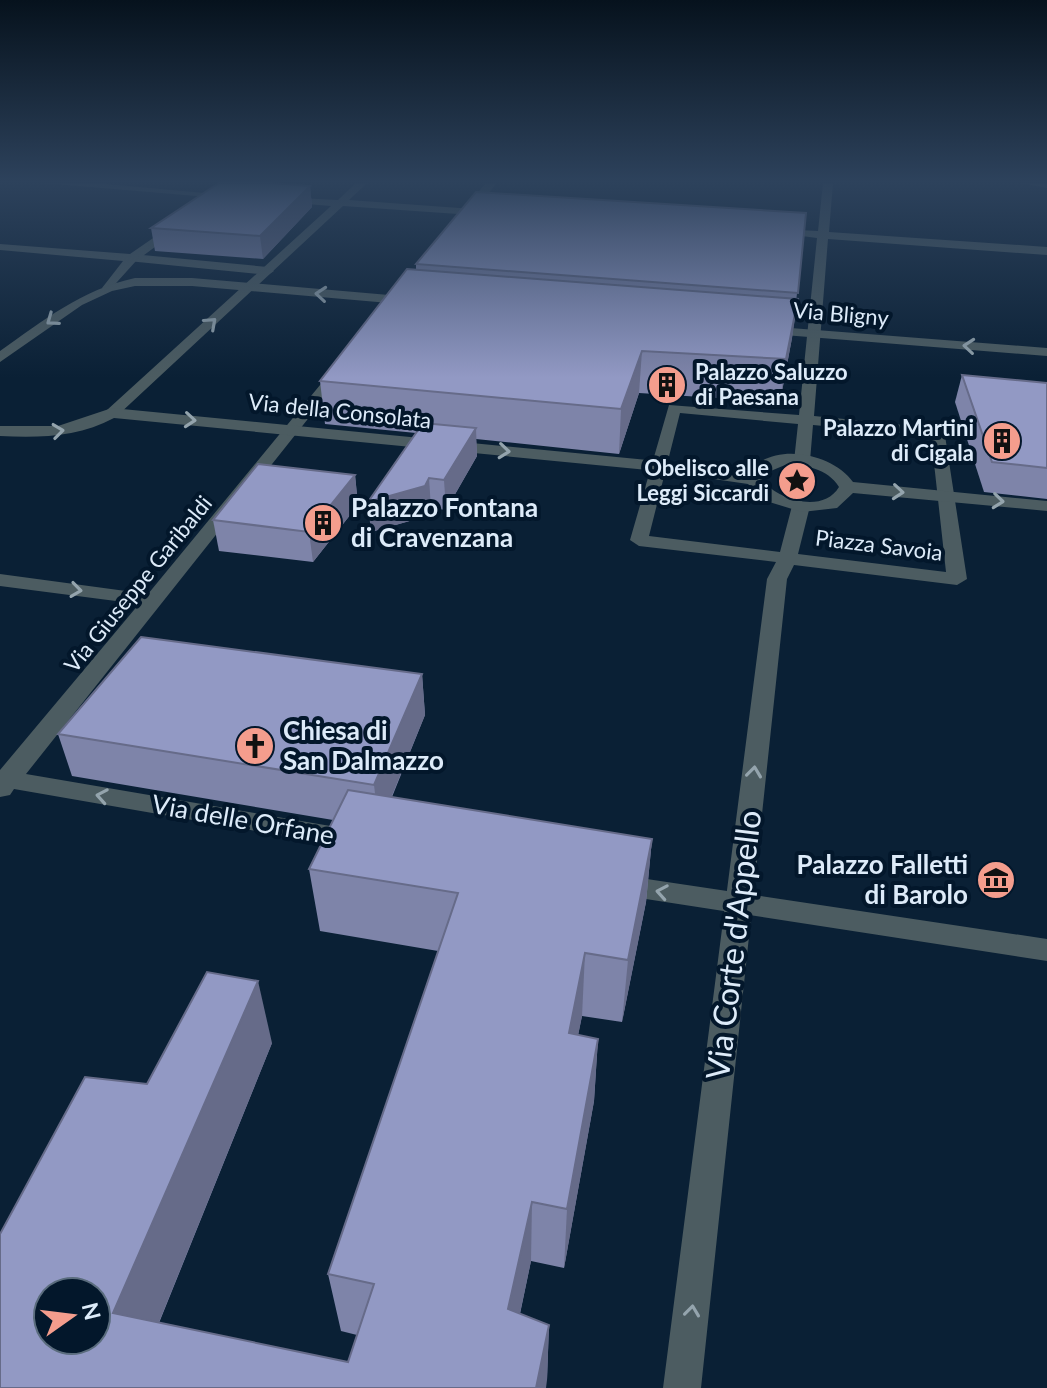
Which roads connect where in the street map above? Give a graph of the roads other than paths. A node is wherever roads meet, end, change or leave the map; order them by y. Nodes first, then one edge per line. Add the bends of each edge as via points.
1 (9, 248) edge
2 (146, 248) edge
3 (293, 248) edge
4 (821, 248) edge
5 (1002, 248) edge
6 (1047, 251) edge
7 (132, 258) junction
8 (268, 271) junction
9 (408, 282) edge
10 (108, 288) junction
11 (248, 288) junction
12 (394, 300) junction
13 (433, 303) edge
14 (381, 317) edge
15 (743, 328) edge
16 (815, 334) junction
17 (354, 352) edge
18 (1047, 352) edge
19 (0, 358) edge
20 (112, 413) junction
21 (806, 419) junction
22 (293, 430) junction
23 (0, 431) edge
24 (802, 461) junction
25 (658, 466) junction
26 (753, 480) junction
27 (848, 487) junction
28 (949, 496) junction
29 (801, 506) junction
30 (1047, 506) edge
31 (788, 558) junction
32 (0, 580) edge
33 (152, 600) junction
34 (3, 783) edge
35 (380, 844) edge
36 (596, 881) edge
37 (739, 905) junction
38 (1047, 950) edge
39 (682, 1388) edge

1 - 7 street
2 - 7 street
3 - 8 street
4 - 16 street
5 - 6 street
7 - 8 street
7 - 10 street
8 - 11 street
9 - 12 street
10 - 11 street via 159,280
10 -> 19 street via 77,302
12 -> 11 street
20 -> 11 street
12 - 13 street
12 - 14 street
15 - 16 street, Via Bligny
18 -> 16 street, Via Bligny
16 - 21 street
17 - 22 street, Via Giuseppe Garibaldi
20 -> 22 street, Via della Consolata
23 -> 20 street via 78,428
21 - 24 street
21 - 25 street, Piazza Savoia via 674,408
21 - 28 street, Piazza Savoia via 938,432
22 -> 25 street, Via della Consolata
22 - 33 street, Via Giuseppe Garibaldi
24 - 26 street via 762,467
24 - 27 street via 829,468
25 - 26 street, Via della Consolata
25 - 31 street, Piazza Savoia via 639,540
26 - 29 street, Piazza Savoia via 767,497
27 -> 28 street
27 - 29 street, Piazza Savoia via 829,504
28 -> 30 street
28 - 31 street, Piazza Savoia via 957,579
29 - 31 street, Via Corte d'Appello
37 -> 31 street, Via Corte d'Appello via 777,579
32 -> 33 street
33 - 34 street, Via Giuseppe Garibaldi
35 -> 34 street, Via delle Orfane
37 -> 36 street
37 - 38 street
39 -> 37 street, Via Corte d'Appello

